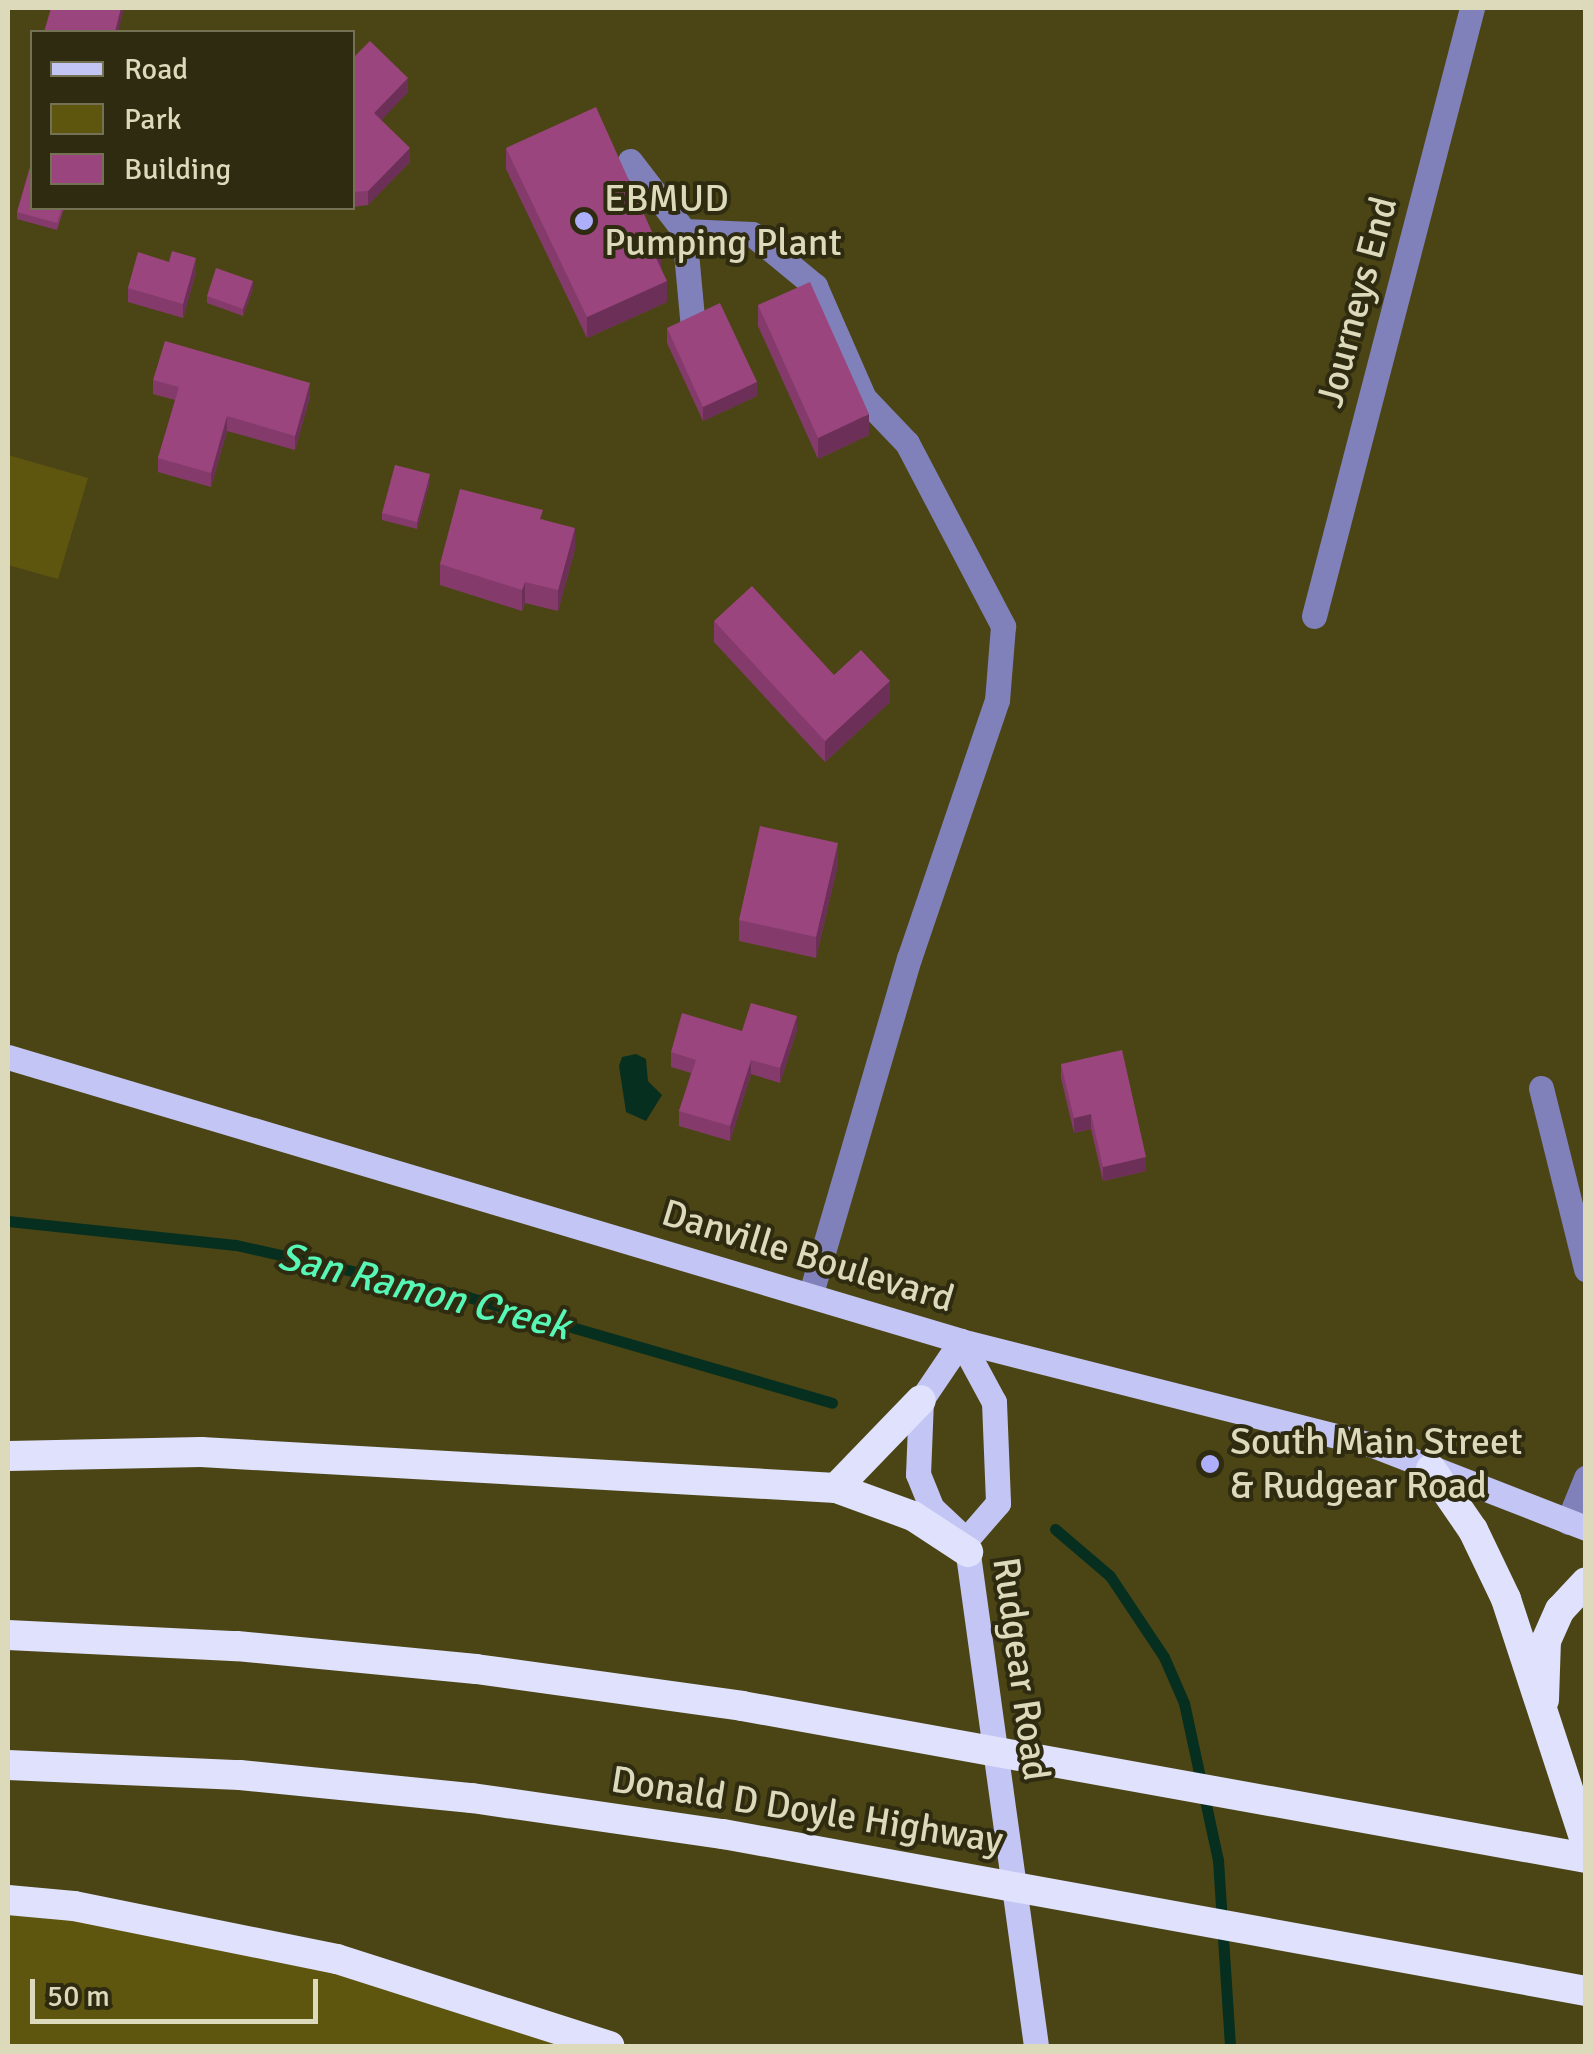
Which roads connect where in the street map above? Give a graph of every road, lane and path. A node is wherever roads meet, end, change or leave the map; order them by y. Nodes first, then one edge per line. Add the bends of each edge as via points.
1 (1472, 8) edge
2 (630, 161) dead end
3 (684, 230) junction
4 (693, 328) edge
5 (1314, 616) dead end
6 (8, 1057) edge
7 (1541, 1088) dead end
8 (1586, 1269) edge
9 (811, 1294) junction
10 (961, 1341) junction
11 (921, 1400) junction
12 (8, 1456) edge
13 (1431, 1469) junction
14 (1586, 1478) edge
15 (836, 1488) junction
16 (1577, 1525) edge
17 (967, 1546) junction
18 (1586, 1582) edge
19 (8, 1635) edge
20 (1543, 1723) junction
21 (8, 1765) edge
22 (1586, 1844) edge
23 (1586, 1858) edge
24 (8, 1900) edge
25 (1586, 1990) edge
26 (608, 2046) edge
27 (1036, 2046) edge

1 - 5 street, Journeys End
2 - 3 street
3 - 4 street
3 - 9 street via 752,234 815,286 864,398 907,443 1003,626 997,700 910,958
6 - 9 main road, Danville Boulevard
7 - 8 street
9 - 10 main road, Danville Boulevard
10 - 11 main road
10 - 13 main road, Danville Boulevard via 1373,1445
10 - 17 main road, Rudgear Road via 994,1402 998,1504
11 - 15 highway
11 - 17 main road, Rudgear Road via 918,1474 931,1507
12 - 15 highway via 202,1452
13 - 16 main road, Danville Boulevard
13 - 20 highway via 1490,1562
14 - 16 street
15 - 17 highway via 913,1516
17 - 27 main road, Rudgear Road
18 - 20 highway via 1560,1610 1546,1641
19 - 23 highway, bridge via 255,1648 742,1706
20 - 22 highway
21 - 25 highway, Donald D Doyle Highway, bridge via 259,1777 472,1798 723,1834
24 - 26 highway via 74,1906 337,1960

